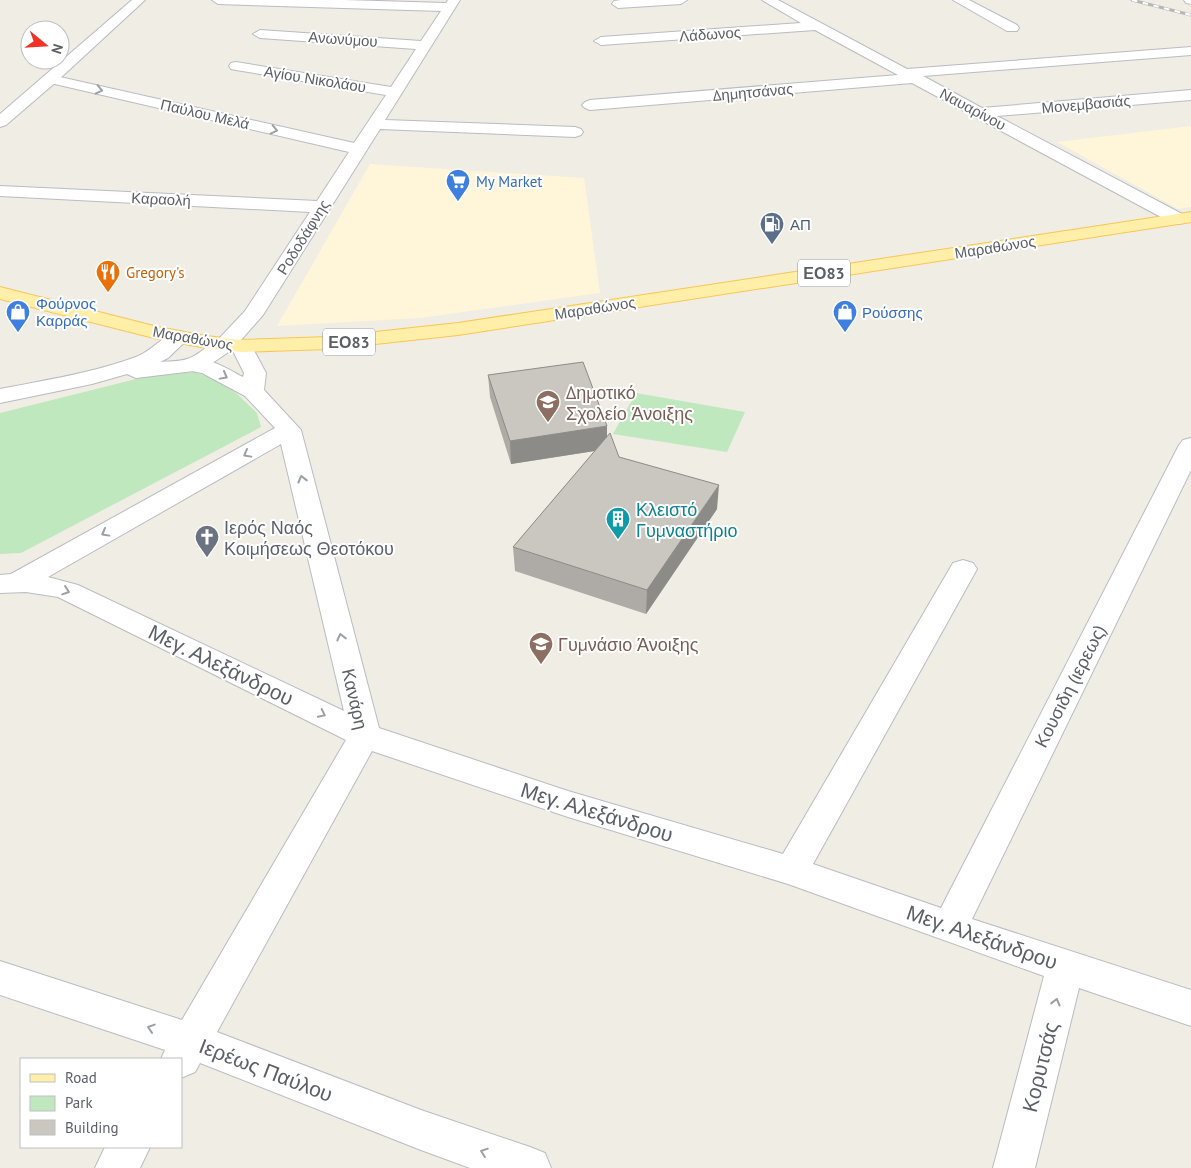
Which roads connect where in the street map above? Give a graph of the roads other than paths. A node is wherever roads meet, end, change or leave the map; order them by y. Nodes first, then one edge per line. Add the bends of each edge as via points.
1 (139, 0) edge
2 (218, 0) edge
3 (681, 0) edge
4 (768, 0) edge
5 (959, 0) edge
6 (452, 3) edge
7 (618, 4) dead end
8 (820, 26) junction
9 (1012, 28) dead end
10 (260, 34) dead end
11 (601, 41) dead end
12 (425, 45) junction
13 (1191, 51) edge
14 (236, 66) dead end
15 (912, 76) junction
16 (51, 79) junction
17 (395, 92) junction
18 (1191, 95) edge
19 (590, 105) dead end
20 (981, 113) junction
21 (0, 122) edge
22 (375, 124) junction
23 (575, 132) dead end
24 (358, 149) junction
25 (0, 191) edge
26 (322, 207) junction
27 (1185, 218) edge
28 (0, 293) edge
29 (179, 338) junction
30 (233, 345) junction
31 (194, 365) junction
32 (92, 377) junction
33 (253, 391) junction
34 (0, 396) edge
35 (289, 430) junction
36 (1191, 445) edge
37 (963, 569) dead end
38 (9, 583) edge
39 (365, 735) junction
40 (791, 871) junction
41 (950, 926) junction
42 (1065, 967) junction
43 (0, 978) edge
44 (1191, 1008) edge
45 (186, 1050) edge
46 (128, 1148) edge
47 (116, 1168) edge
48 (530, 1168) edge
49 (1014, 1168) edge

1 - 16 street
2 - 6 street
3 - 7 street
4 - 8 street, Ναυαρίνου
5 - 9 street
6 - 12 street, Ροδοδάφνης
8 - 11 street, Λάδωνος
8 - 15 street, Ναυαρίνου
10 - 12 street, Ανωνύμου
12 - 17 street, Ροδοδάφνης
13 - 15 street, Δημητσάνας
14 - 17 street, Αγίου Νικολάου
15 - 19 street, Δημητσάνας
15 - 20 street, Ναυαρίνου
16 - 21 street
16 -> 24 street, Παύλου Μελά
17 - 22 street, Ροδοδάφνης
18 - 20 street, Μονεμβασιάς
20 - 27 street, Ναυαρίνου
22 - 23 street
22 - 24 street, Ροδοδάφνης
24 - 26 street, Ροδοδάφνης
25 - 26 street, Καραολή
26 - 30 street, Ροδοδάφνης
27 - 30 main road, Μαραθώνος / ΕΟ83 via 458,330 329,343
28 - 29 main road, Μαραθώνος / ΕΟ83
29 - 30 main road, Μαραθώνος / ΕΟ83
29 - 32 street via 145,361
30 - 31 street, Ροδοδάφνης
30 - 33 street via 255,373
31 - 32 street
31 -> 33 street, Κανάρη via 209,368
32 - 34 street
33 - 35 street, Κανάρη
35 -> 38 street, Μεγ. Αλεξάνδρου
39 -> 35 street, Κανάρη
36 - 41 street, Κουσιδη (ιερεως)
37 - 40 street
38 -> 39 street, Μεγ. Αλεξάνδρου via 41,583 68,591
39 - 40 street, Μεγ. Αλεξάνδρου via 568,804
39 - 45 street, Κανάρη
40 - 41 street, Μεγ. Αλεξάνδρου
41 - 42 street, Μεγ. Αλεξάνδρου
42 - 44 street, Μεγ. Αλεξάνδρου
49 -> 42 street, Κορυτσάς
45 -> 43 street, Ιερέως Παύλου
48 -> 45 street, Ιερέως Παύλου
46 - 47 street

